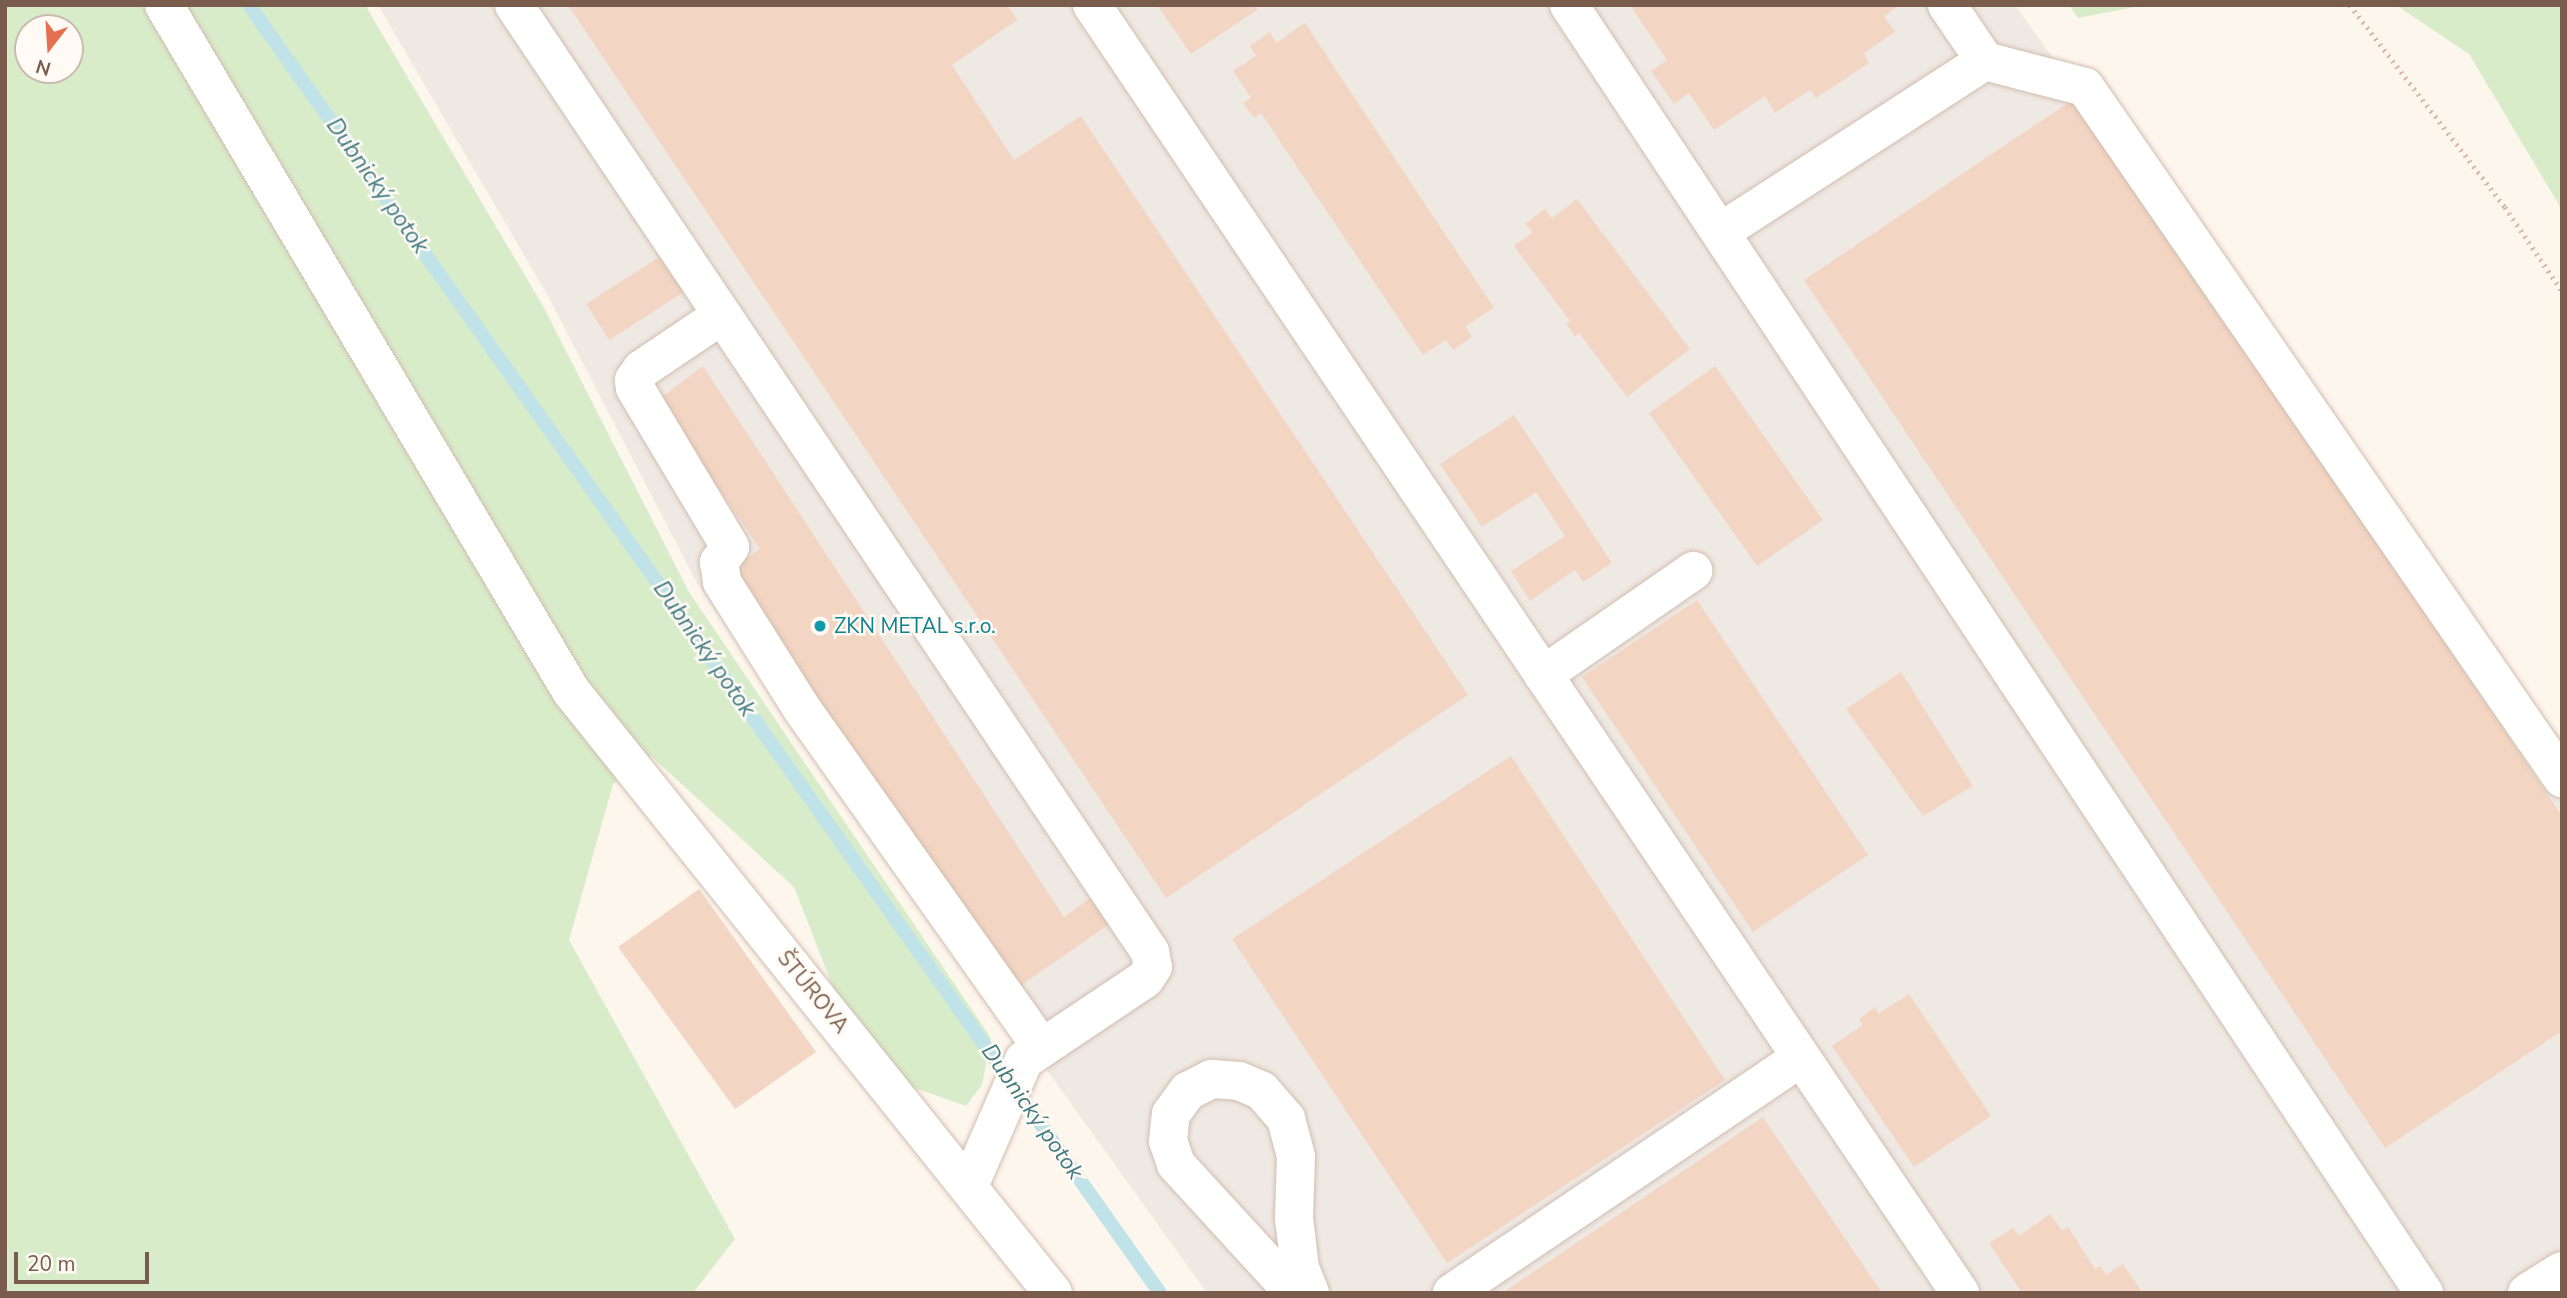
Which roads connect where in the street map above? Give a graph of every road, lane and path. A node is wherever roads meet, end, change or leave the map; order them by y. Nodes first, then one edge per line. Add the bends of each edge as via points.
1 (164, 5) edge
2 (514, 5) edge
3 (1092, 5) edge
4 (1569, 5) edge
5 (1947, 5) edge
6 (2350, 5) edge
7 (1985, 61) junction
8 (1722, 231) junction
9 (2562, 291) edge
10 (722, 315) junction
11 (1693, 571) dead end
12 (1543, 674) junction
13 (2562, 778) edge
14 (1033, 1054) junction
15 (1801, 1058) junction
16 (969, 1186) junction
17 (1053, 1293) edge
18 (1294, 1293) edge
19 (1310, 1293) edge
20 (1452, 1293) edge
21 (1959, 1293) edge
22 (2424, 1293) edge

1 - 16 lane, ŠTÚROVA via 571,691
2 - 10 lane
3 - 12 lane
4 - 8 lane
5 - 7 lane
6 - 9 path via 2505,207
7 - 8 lane
7 - 13 lane via 2085,87
8 - 22 lane
10 - 14 lane via 642,369 634,380 635,388 730,547 719,562 722,582
10 - 14 lane via 1150,952 1153,967 1145,979
11 - 12 lane
12 - 15 lane
14 - 16 lane
15 - 20 lane
15 - 21 lane
16 - 17 lane, ŠTÚROVA
18 - 19 lane via 1176,1164 1168,1141 1171,1114 1188,1091 1212,1079 1239,1081 1262,1091 1286,1119 1296,1157 1294,1218 1300,1268

